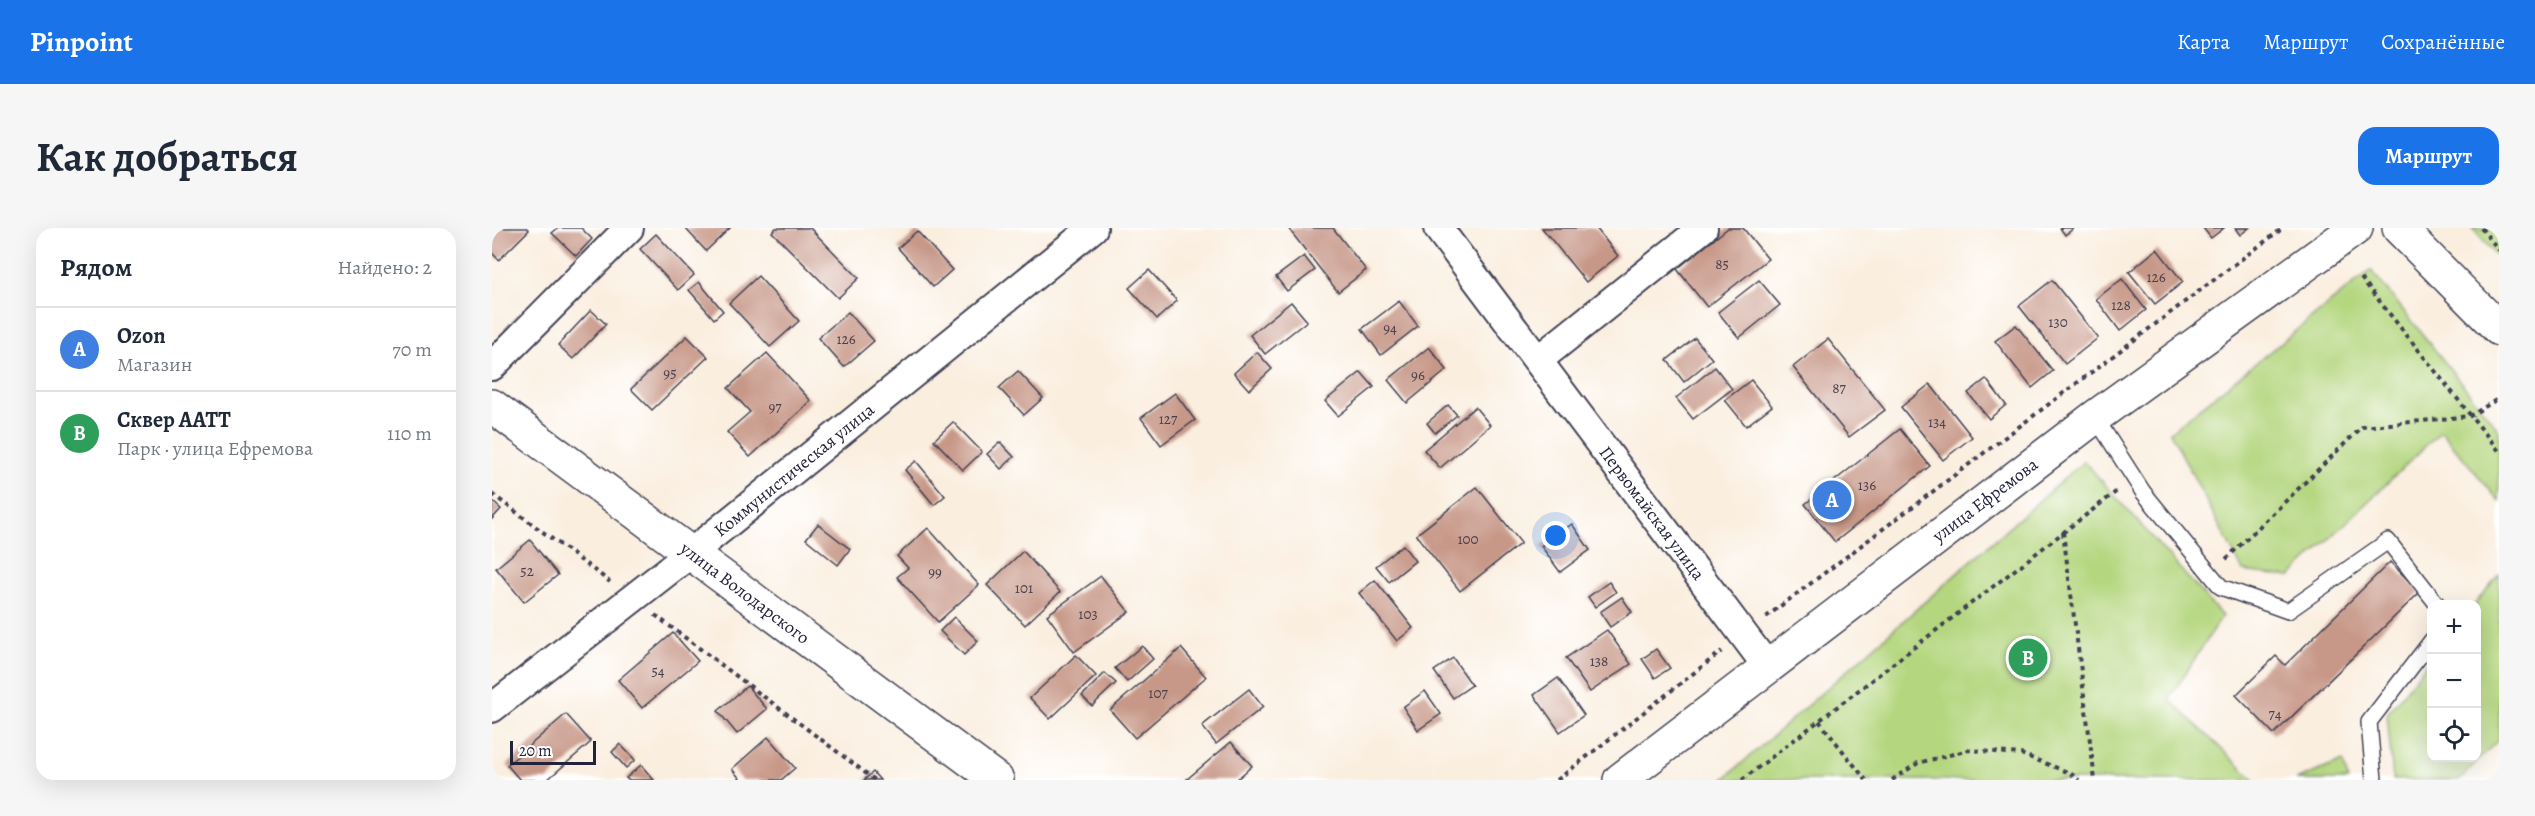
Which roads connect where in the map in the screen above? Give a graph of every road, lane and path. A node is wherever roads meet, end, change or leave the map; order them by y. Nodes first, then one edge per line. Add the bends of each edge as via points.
1 (629, 228) edge
2 (1093, 228) edge
3 (1438, 228) edge
4 (1703, 228) edge
5 (2283, 228) edge
6 (2356, 228) edge
7 (2399, 228) edge
8 (2481, 228) edge
9 (2499, 250) edge
10 (2361, 278) dead end
11 (2499, 329) edge
12 (1538, 360) junction
13 (492, 366) edge
14 (2499, 398) edge
15 (492, 406) edge
16 (2470, 416) junction
17 (2095, 417) junction
18 (2499, 451) edge
19 (2134, 477) junction
20 (492, 494) edge
21 (2063, 532) junction
22 (692, 553) junction
23 (2210, 574) junction
24 (633, 598) junction
25 (2435, 600) edge
26 (1743, 634) junction
27 (2427, 647) edge
28 (1767, 666) junction
29 (492, 708) edge
30 (1819, 721) junction
31 (875, 780) edge
32 (997, 780) edge
33 (1557, 780) edge
34 (1620, 780) edge
35 (1742, 780) edge
36 (1866, 780) edge
37 (1892, 780) edge
38 (2079, 780) edge
39 (2095, 780) edge
40 (2374, 780) edge

1 - 13 street
2 - 22 street, Коммунистическая улица
3 - 12 street, Первомайская улица
4 - 12 street
5 - 26 path
6 - 17 main road, улица Ефремова
7 - 11 main road
8 - 9 path
10 - 16 path
12 - 26 street, Первомайская улица
14 - 16 path
15 - 22 main road, улица Володарского
16 - 18 path
16 - 23 path via 2362,427
17 - 19 lane
17 - 28 main road, улица Ефремова
19 - 21 path
19 - 23 lane
20 - 24 path
21 - 30 path
21 - 39 path
22 - 24 street, Коммунистическая улица
22 - 32 main road, улица Володарского
23 - 25 lane via 2221,587 2288,611 2388,541
24 - 29 street, Коммунистическая улица
24 - 31 path
26 - 28 street, Первомайская улица
26 - 33 path
27 - 40 lane via 2369,722
28 - 34 main road, улица Ефремова
30 - 35 path
30 - 36 path
37 - 38 path via 1918,764 1969,750 2021,753

